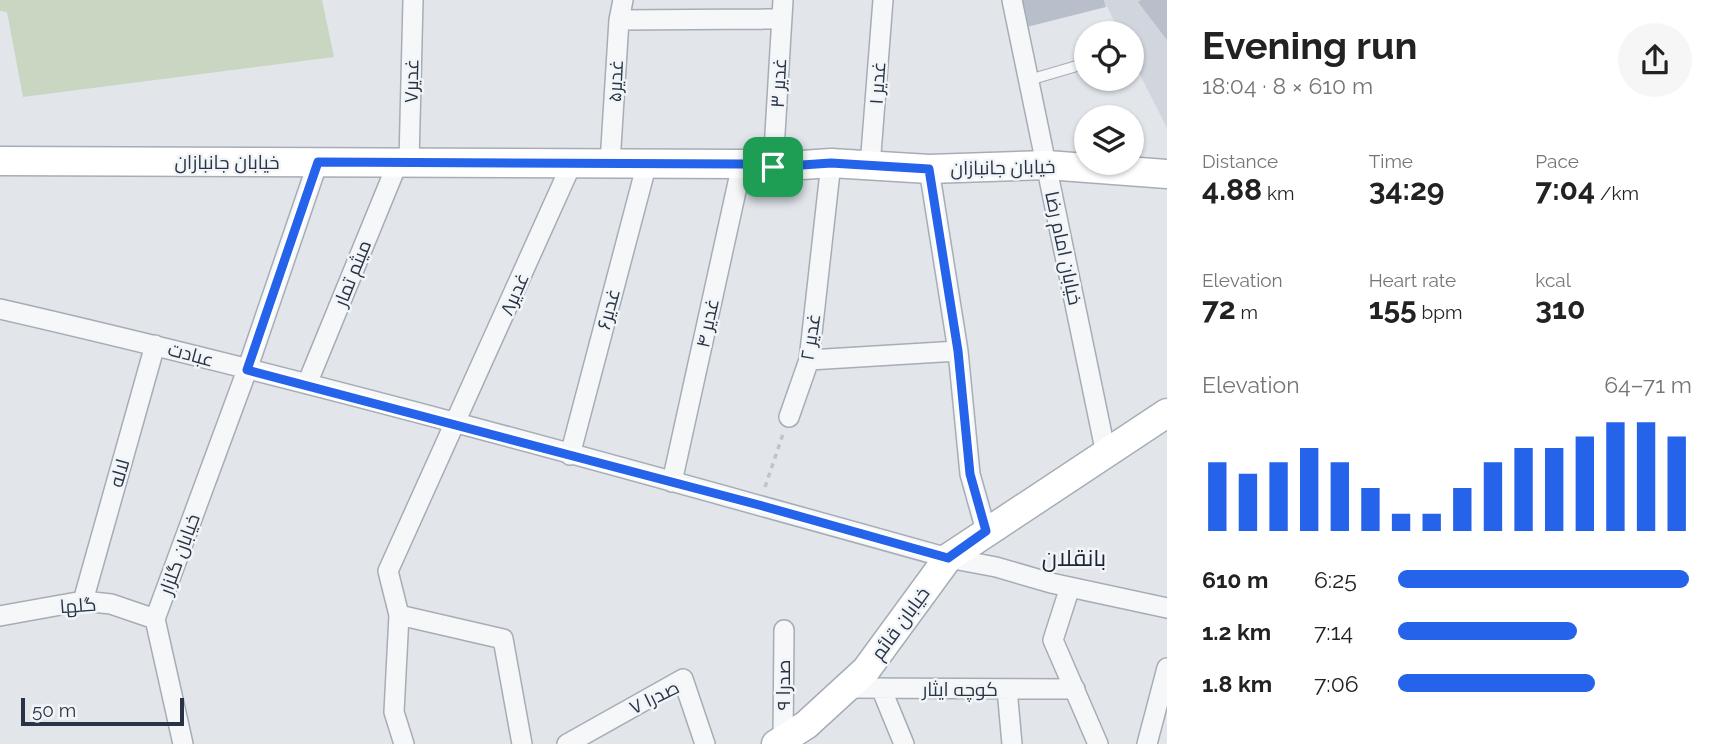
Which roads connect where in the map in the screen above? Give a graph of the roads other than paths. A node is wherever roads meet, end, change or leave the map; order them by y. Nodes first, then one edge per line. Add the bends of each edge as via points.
1 (413, 0) edge
2 (623, 0) edge
3 (883, 0) edge
4 (1012, 0) edge
5 (783, 9) edge
6 (619, 20) junction
7 (1074, 67) edge
8 (1028, 80) junction
9 (0, 161) edge
10 (318, 162) junction
11 (404, 162) junction
12 (572, 163) junction
13 (610, 163) junction
14 (647, 163) junction
15 (831, 163) junction
16 (742, 164) junction
17 (1047, 165) junction
18 (870, 166) junction
19 (773, 167) junction
20 (929, 169) junction
21 (1167, 174) edge
22 (0, 309) edge
23 (155, 345) junction
24 (958, 351) junction
25 (809, 359) junction
26 (247, 370) junction
27 (307, 384) junction
28 (1167, 413) edge
29 (789, 417) road end
30 (455, 424) junction
31 (1106, 454) junction
32 (570, 455) junction
33 (672, 482) junction
34 (986, 531) junction
35 (948, 558) junction
36 (1070, 587) junction
37 (83, 601) junction
38 (1167, 608) edge
39 (399, 615) junction
40 (0, 616) edge
41 (155, 619) junction
42 (783, 630) dead end
43 (1167, 668) edge
44 (846, 688) junction
45 (881, 688) junction
46 (1007, 689) junction
47 (1075, 690) junction
48 (781, 742) edge
49 (183, 744) edge
50 (404, 744) edge
51 (522, 744) edge
52 (567, 744) edge
53 (705, 744) edge
54 (904, 744) edge
55 (1012, 744) edge
56 (1098, 744) edge
57 (1147, 744) edge

1 - 11 street, غدیر۷
2 - 6 street, غدیر۵
3 - 18 street, غدیر ۱
4 - 8 street, خیابان امام رضا
5 - 6 street
5 - 19 street, غدیر ۳
6 - 13 street, غدیر۵
7 - 8 lane
8 - 17 street, خیابان امام رضا
9 - 10 street, خیابان جانبازان
10 - 11 street, خیابان جانبازان
10 - 26 street, خیابان گلزار
11 - 12 street, خیابان جانبازان
11 - 27 street, میثم تمار
12 - 13 street, خیابان جانبازان
12 - 30 street, غدیر۸
13 - 14 street, خیابان جانبازان
14 - 16 street, خیابان جانبازان
14 - 32 street, غدیر۶
15 - 18 street, خیابان جانبازان
15 - 19 street, خیابان جانبازان
15 - 25 street, غدیر ۲
16 - 19 street, خیابان جانبازان
16 - 33 street, غدیر ۴
17 - 20 street, خیابان جانبازان
17 - 21 street, خیابان جانبازان
17 - 31 street, خیابان امام رضا
18 - 20 street, خیابان جانبازان
20 - 24 street
22 - 23 street, عبادت
23 - 26 street, عبادت
23 - 37 street, لاله
24 - 25 street
24 - 34 street via 970,474
25 - 29 street, غدیر ۲
26 - 27 street, عبادت
26 - 41 street, خیابان گلزار
27 - 30 street, عبادت
28 - 31 street, خیابان قائم
30 - 32 street, عبادت
30 - 39 street, غدیر۸ via 388,571
31 - 34 street, خیابان قائم
32 - 33 street, عبادت
33 - 35 street, عبادت
34 - 35 street, خیابان قائم
35 - 36 street, عبادت
35 - 44 street, خیابان قائم via 866,670
36 - 38 street, عبادت
36 - 47 street via 1053,640
37 - 40 street, گلها
37 - 41 street, گلها via 111,604
39 - 50 street, غدیر۸ via 394,712
39 - 51 street via 503,639
41 - 49 street, خیابان گلزار
42 - 48 street, صدرا ۹
43 - 57 street
44 - 45 street, کوچه ایثار
44 - 48 street, خیابان قائم
45 - 46 street, کوچه ایثار
45 - 54 street
46 - 47 street, کوچه ایثار
46 - 55 street
47 - 56 street
52 - 53 street, صدرا ۷ via 683,679

